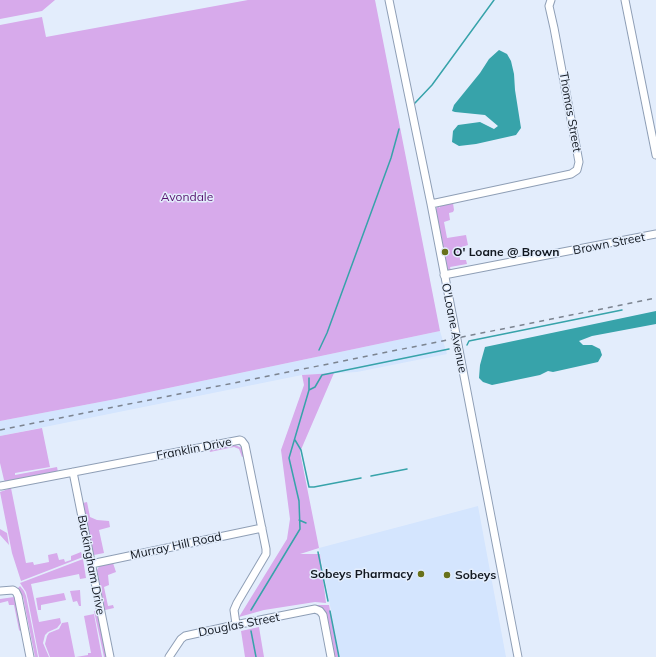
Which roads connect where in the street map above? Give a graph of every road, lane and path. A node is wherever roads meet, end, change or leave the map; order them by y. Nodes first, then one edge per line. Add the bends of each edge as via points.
1 (390, 0) edge
2 (551, 0) edge
3 (625, 0) edge
4 (656, 155) edge
5 (431, 204) junction
6 (656, 234) edge
7 (444, 275) junction
8 (73, 472) junction
9 (1, 486) edge
10 (262, 528) junction
11 (91, 564) junction
12 (0, 591) edge
13 (236, 624) junction
14 (30, 657) edge
15 (110, 657) edge
16 (169, 657) edge
17 (331, 657) edge
18 (518, 657) edge

1 - 5 street, O'Loane Avenue
2 - 5 street, Thomas Street via 549,6 579,162 577,170 571,174
3 - 4 street
5 - 7 street, O'Loane Avenue
6 - 7 street, Brown Street
7 - 18 street, O'Loane Avenue
8 - 9 street, Franklin Drive
8 - 10 street, Franklin Drive via 240,440 245,445
8 - 11 street, Buckingham Drive
10 - 11 street, Murray Hill Road
10 - 13 street, Franklin Drive via 266,554 237,603 234,610
11 - 15 street, Buckingham Drive
12 - 14 street via 13,590 18,596
13 - 16 street, Douglas Street via 185,636 180,639
13 - 17 street, Douglas Street via 315,609 323,614

